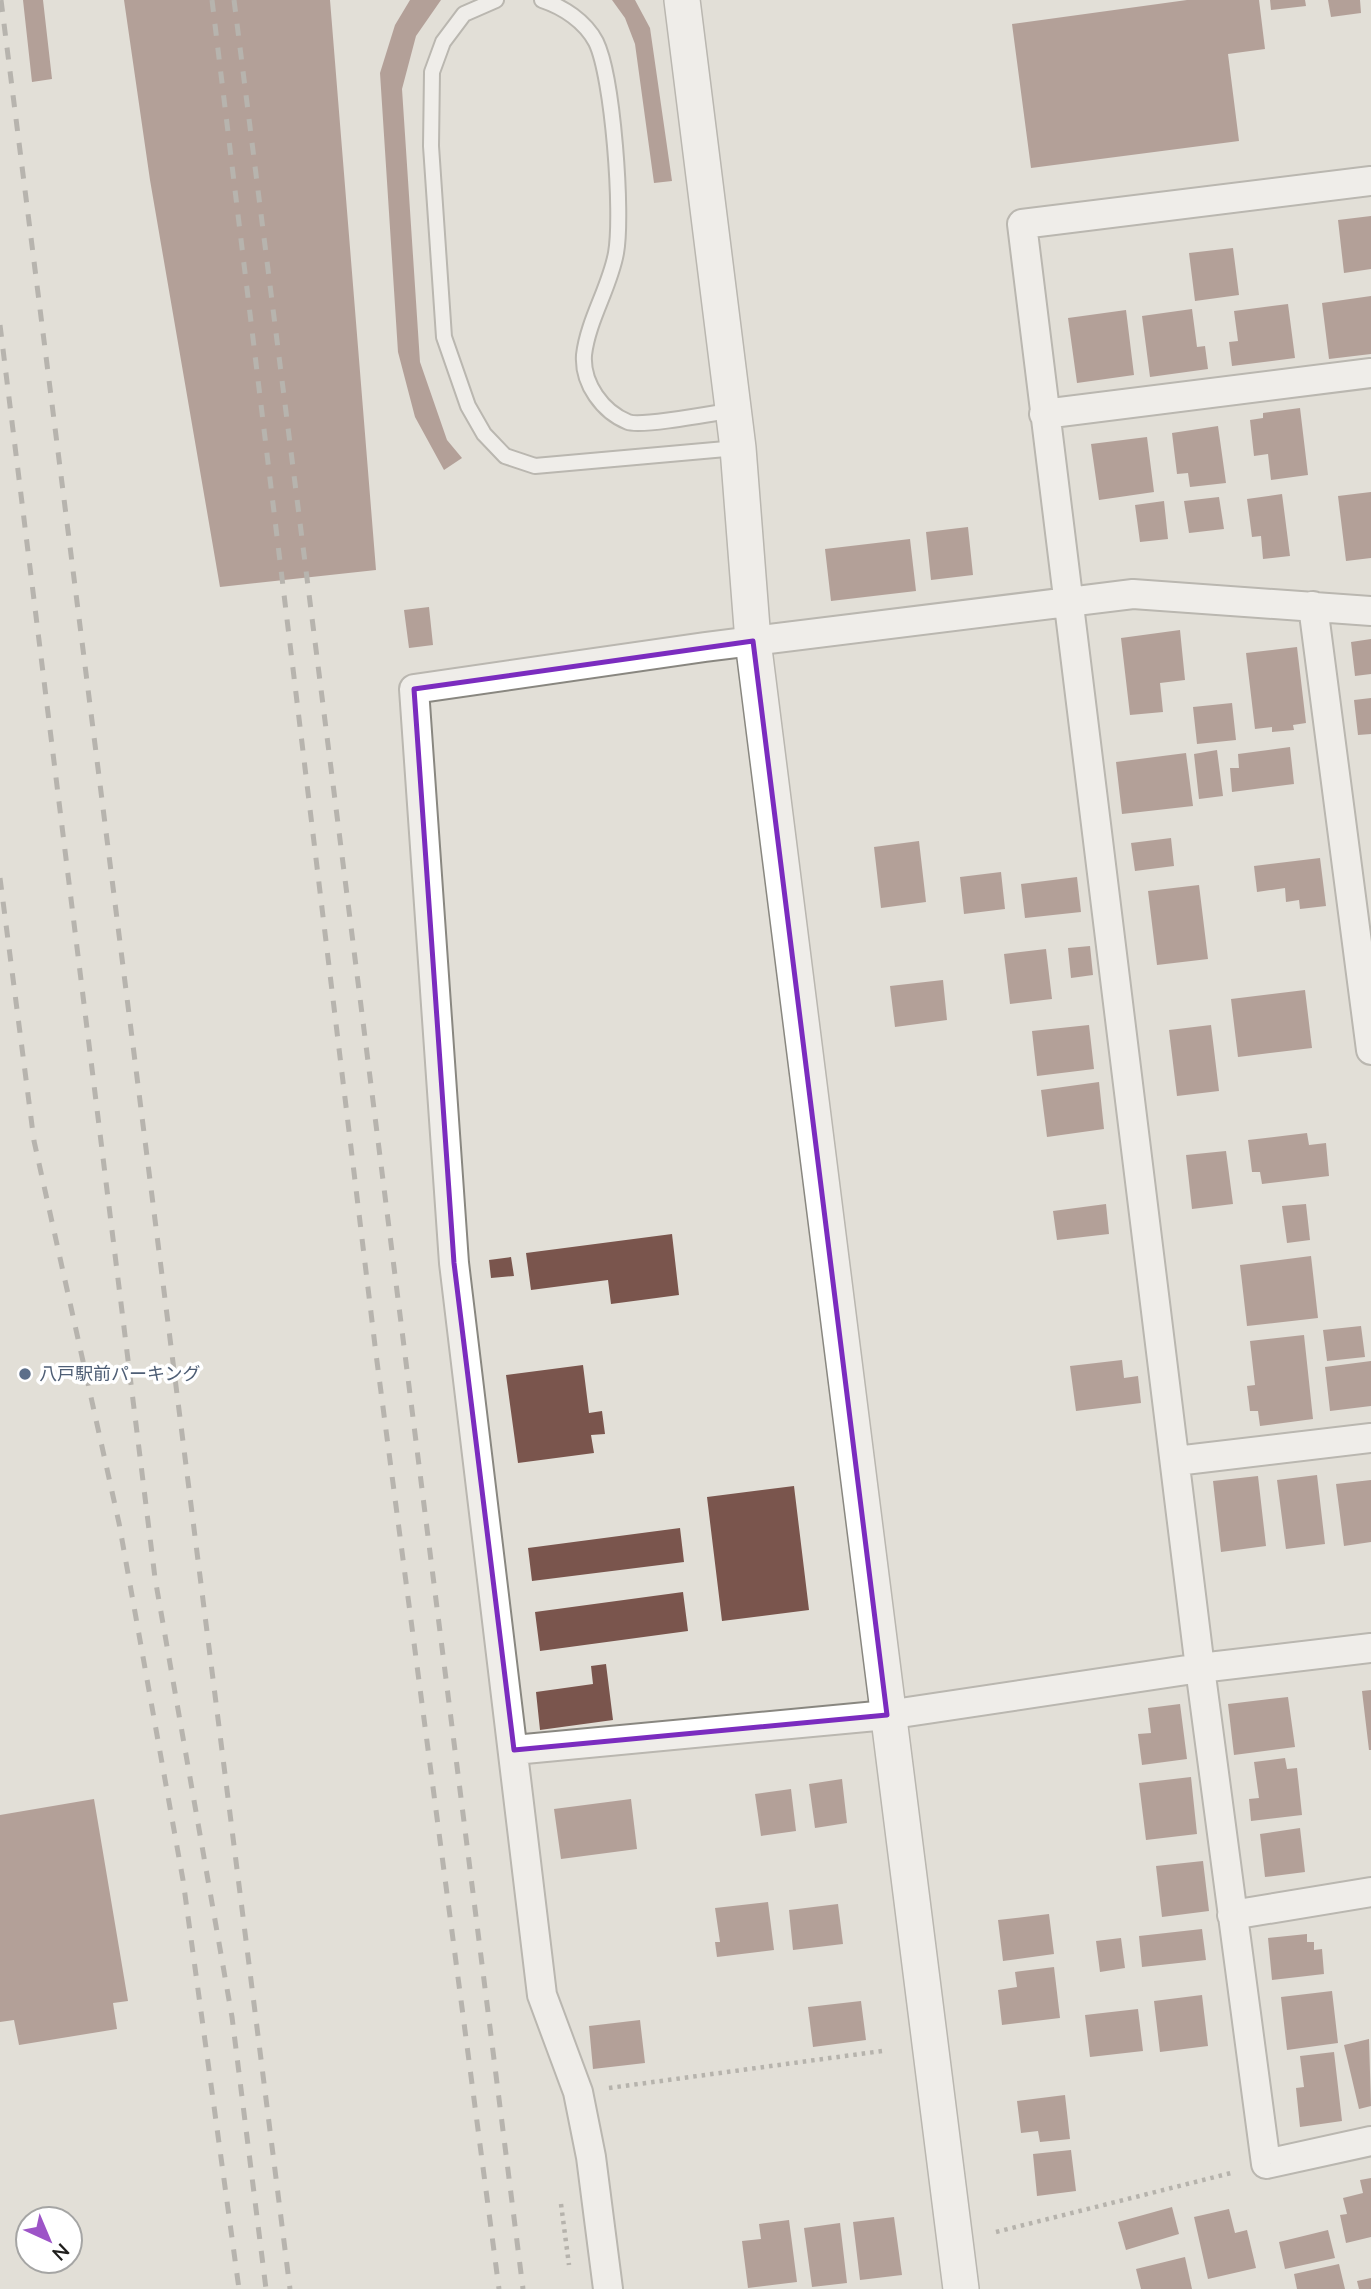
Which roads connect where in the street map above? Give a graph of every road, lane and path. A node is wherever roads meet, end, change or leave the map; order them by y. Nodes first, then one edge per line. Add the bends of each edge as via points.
1 (496, 0) edge
2 (542, 0) edge
3 (682, 0) edge
4 (1371, 181) edge
5 (1371, 373) edge
6 (734, 410) junction
7 (1044, 414) junction
8 (738, 448) junction
9 (1067, 602) junction
10 (1314, 606) junction
11 (1371, 611) edge
12 (753, 641) junction
13 (1371, 1050) edge
14 (1371, 1438) edge
15 (1176, 1461) junction
16 (1371, 1648) edge
17 (1200, 1668) junction
18 (887, 1715) junction
19 (514, 1751) junction
20 (1371, 1892) edge
21 (1232, 1915) junction
22 (882, 2051) dead end
23 (578, 2092) junction
24 (1371, 2141) edge
25 (1266, 2164) junction
26 (560, 2194) dead end
27 (996, 2232) dead end
28 (570, 2277) dead end
29 (608, 2289) edge
30 (961, 2289) edge

1 - 8 lane via 464,14 443,43 432,72 431,146 444,337 468,406 484,434 505,456 535,466
2 - 6 lane via 560,6 579,21 595,41 607,79 620,219 616,255 584,356 591,387 604,409 631,423
3 - 6 street
4 - 7 street via 1022,224
5 - 7 street
6 - 8 street
7 - 9 street
8 - 12 street
9 - 10 street via 1133,594
9 - 12 street
9 - 15 street
10 - 11 street
10 - 13 street
12 - 18 street
12 - 19 street via 414,689 454,1263
14 - 15 street
15 - 17 street
16 - 17 street
17 - 18 street
17 - 21 street
18 - 19 street
18 - 30 street
19 - 23 street via 542,1995
20 - 21 street
21 - 25 street
22 - 23 path
23 - 29 street
24 - 25 street
25 - 27 path
26 - 28 path

